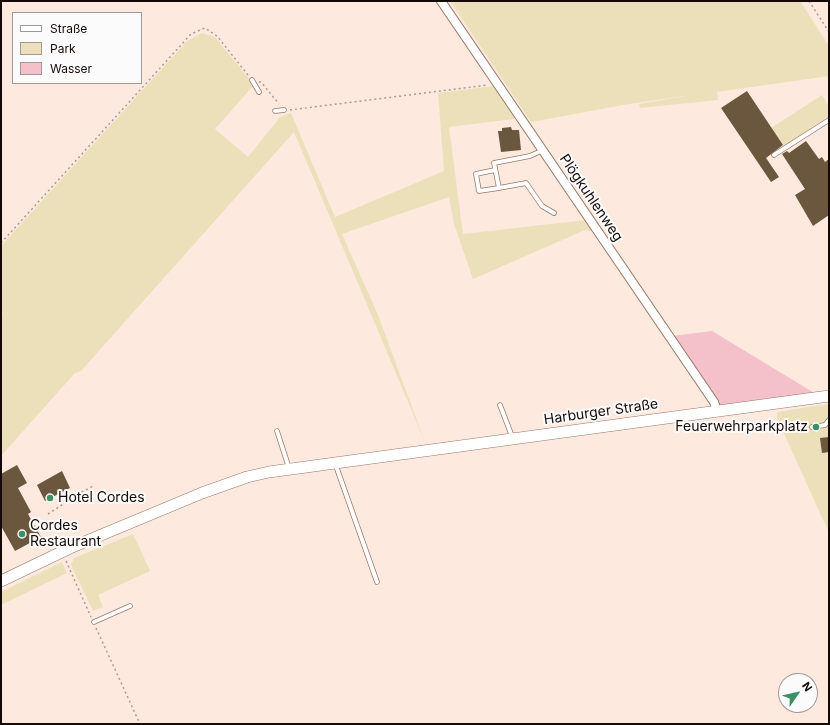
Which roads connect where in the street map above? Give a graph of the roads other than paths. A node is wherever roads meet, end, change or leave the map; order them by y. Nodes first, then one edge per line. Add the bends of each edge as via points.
1 (441, 1) edge
2 (252, 80) road end
3 (259, 92) dead end
4 (284, 110) road end
5 (276, 111) dead end
6 (829, 120) edge
7 (543, 150) junction
8 (774, 155) dead end
9 (495, 170) junction
10 (499, 188) junction
11 (554, 214) dead end
12 (829, 396) edge
13 (500, 405) dead end
14 (717, 412) junction
15 (829, 420) edge
16 (812, 427) dead end
17 (277, 431) dead end
18 (513, 439) junction
19 (335, 463) junction
20 (289, 469) junction
21 (1, 581) edge
22 (377, 582) dead end
23 (130, 606) dead end
24 (94, 622) road end

1 - 7 street, Plögkuhlenweg
2 - 3 lane
4 - 5 lane
6 - 8 lane
7 - 9 lane via 530,156 494,163
7 - 14 street, Plögkuhlenweg via 714,402
9 - 10 lane
9 - 10 lane via 476,174 478,191
10 - 11 lane via 526,183 542,206
12 - 14 street, Harburger Straße
13 - 18 lane
14 - 18 street, Harburger Straße
15 - 16 lane via 825,425
17 - 20 lane
18 - 19 street, Harburger Straße
19 - 20 street, Harburger Straße
19 - 22 lane
20 - 21 street, Harburger Straße via 247,477 224,485 62,551
23 - 24 lane

